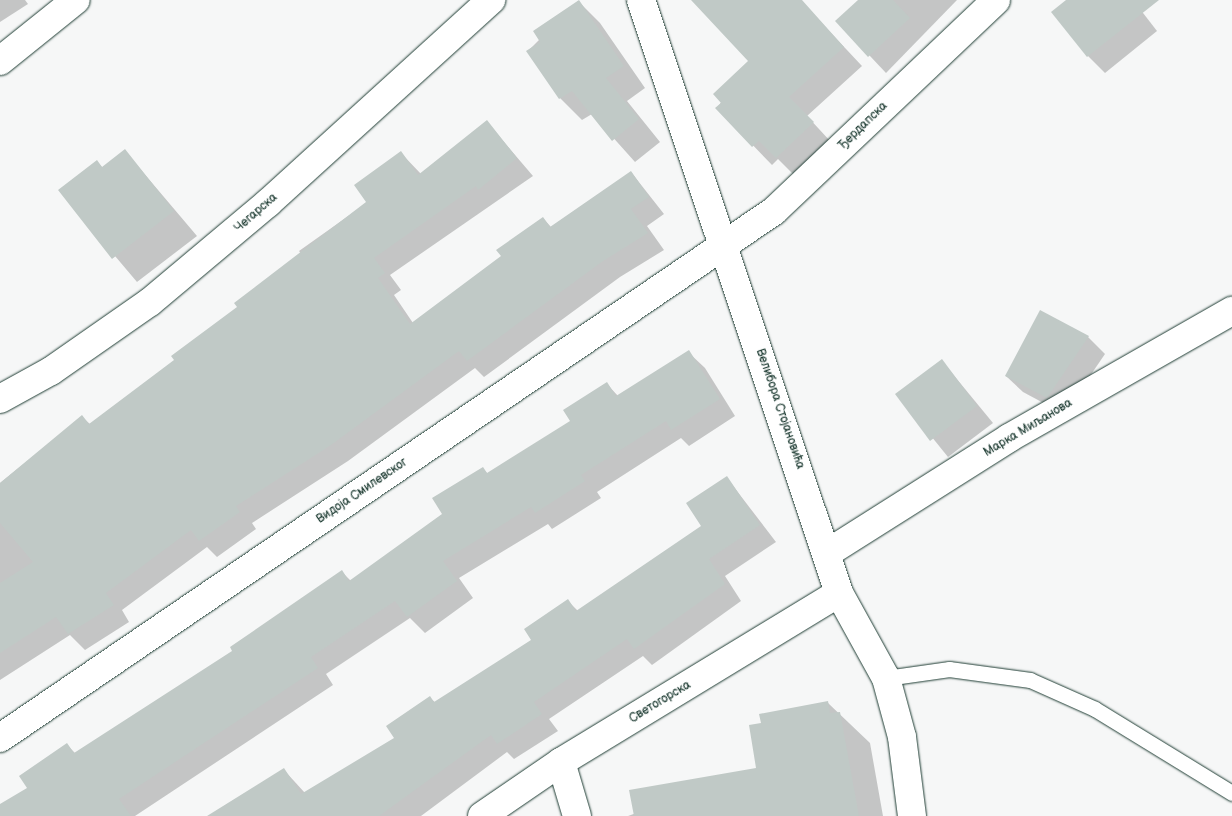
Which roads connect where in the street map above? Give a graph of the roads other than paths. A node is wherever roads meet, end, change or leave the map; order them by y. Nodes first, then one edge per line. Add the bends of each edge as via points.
1 (76, 0) edge
2 (491, 0) edge
3 (642, 0) edge
4 (996, 0) edge
5 (0, 62) edge
6 (725, 245) junction
7 (1232, 311) edge
8 (0, 399) edge
9 (829, 552) junction
10 (840, 593) junction
11 (886, 678) junction
12 (0, 738) edge
13 (561, 762) junction
14 (1232, 793) edge
15 (482, 816) edge
16 (577, 816) edge
17 (912, 816) edge

1 - 5 street
2 - 8 street, Чегарска via 268,203 150,302 51,371
3 - 6 street, Велибора Стојановића
4 - 6 street, Ђердапска via 774,211
6 - 9 street, Велибора Стојановића
6 - 12 street, Видоја Смилевског
7 - 9 street, Марка Миљанова via 1009,438
9 - 10 street, Велибора Стојановића
10 - 11 street, Велибора Стојановића
10 - 13 street, Светогорска
11 - 14 lane via 949,669 1030,680 1095,709
11 - 17 street, Велибора Стојановића via 902,737
13 - 15 street, Светогорска
13 - 16 street

